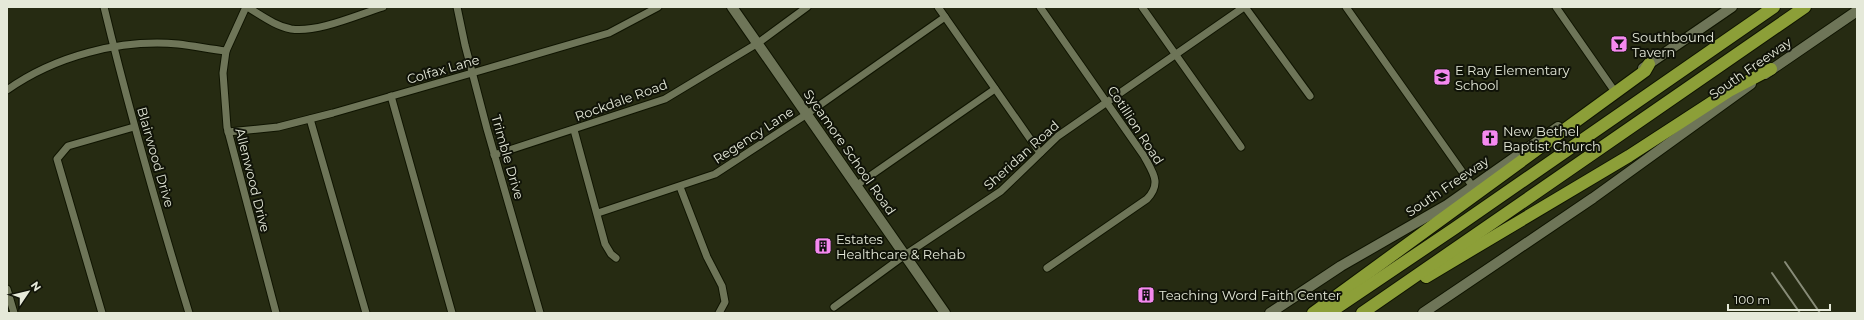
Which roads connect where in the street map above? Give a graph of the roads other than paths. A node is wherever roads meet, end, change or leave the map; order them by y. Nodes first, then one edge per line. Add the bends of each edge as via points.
1 (104, 7) edge
2 (246, 7) edge
3 (383, 7) edge
4 (457, 7) edge
5 (658, 7) edge
6 (732, 7) edge
7 (807, 7) edge
8 (938, 7) edge
9 (1040, 7) edge
10 (1142, 7) edge
11 (1245, 7) edge
12 (1346, 7) edge
13 (1556, 7) edge
14 (1732, 7) edge
15 (1774, 7) edge
16 (1805, 7) edge
17 (1857, 11) edge
18 (945, 17) junction
19 (758, 43) junction
20 (113, 48) junction
21 (226, 51) junction
22 (1175, 55) junction
23 (1649, 64) junction
24 (1771, 69) junction
25 (472, 73) junction
26 (995, 89) junction
27 (1613, 89) junction
28 (7, 90) edge
29 (391, 96) junction
30 (1310, 96) dead end
31 (1107, 102) junction
32 (807, 114) junction
33 (310, 119) junction
34 (134, 127) junction
35 (574, 130) junction
36 (228, 132) junction
37 (1241, 147) dead end
38 (1040, 153) junction
39 (494, 155) junction
40 (856, 185) junction
41 (680, 187) junction
42 (1473, 187) junction
43 (598, 214) junction
44 (905, 255) junction
45 (616, 258) dead end
46 (1047, 268) dead end
47 (7, 288) edge
48 (1388, 296) junction
49 (834, 307) dead end
50 (14, 313) edge
51 (102, 313) edge
52 (189, 313) edge
53 (276, 313) edge
54 (366, 313) edge
55 (452, 313) edge
56 (540, 313) edge
57 (719, 313) edge
58 (945, 313) edge
59 (1270, 313) edge
60 (1313, 313) edge
61 (1329, 313) edge
62 (1362, 313) edge
63 (1423, 313) edge

1 - 20 street, Blairwood Drive
2 - 3 street via 271,22 292,29 322,26
2 - 21 street, Allenwood Drive
4 - 25 street, Trimble Drive
5 - 25 street, Colfax Lane via 609,33
6 - 19 main road, Sycamore School Road
7 - 19 street, Rockdale Road
8 - 18 street
9 - 31 street, Cotillion Road
10 - 22 street
11 - 22 street, Sheridan Road
11 - 30 street
12 - 42 street
13 - 27 street
14 - 23 main road, South Freeway
15 - 61 highway
16 - 48 highway, South Freeway
17 - 24 main road, South Freeway
18 - 26 street
18 - 32 street, Regency Lane
19 - 32 main road, Sycamore School Road
19 - 35 street, Rockdale Road via 665,99
20 - 21 street via 177,44
20 - 28 street via 81,54 16,83
20 - 34 street, Blairwood Drive
21 - 36 street, Allenwood Drive via 223,73
22 - 31 street, Sheridan Road
22 - 37 street
23 - 27 main road, South Freeway
23 - 60 highway via 1645,71 1524,161
24 - 48 highway via 1729,91 1630,156 1452,262
24 - 63 main road, South Freeway via 1593,198
25 - 29 street, Colfax Lane
25 - 39 street, Trimble Drive
26 - 38 street
26 - 40 street
27 - 42 main road, South Freeway
29 - 33 street, Colfax Lane
29 - 55 street
31 - 38 street, Sheridan Road via 1058,136
31 - 46 street, Cotillion Road via 1155,176 1153,193 1132,211
32 - 40 main road, Sycamore School Road
32 - 41 street, Regency Lane via 715,174
33 - 36 street, Colfax Lane via 278,127
33 - 54 street
34 - 51 street via 68,146 57,159
34 - 52 street, Blairwood Drive
35 - 39 street, Rockdale Road
35 - 43 street
36 - 53 street, Allenwood Drive
38 - 44 street, Sheridan Road via 1001,191
39 - 56 street, Trimble Drive
40 - 44 main road, Sycamore School Road
41 - 43 street, Regency Lane
41 - 57 street via 707,257 722,286 725,302
42 - 59 main road, South Freeway
43 - 45 street via 605,244
44 - 49 street, Sheridan Road
44 - 58 main road, Sycamore School Road
47 - 50 street
48 - 62 highway, South Freeway

